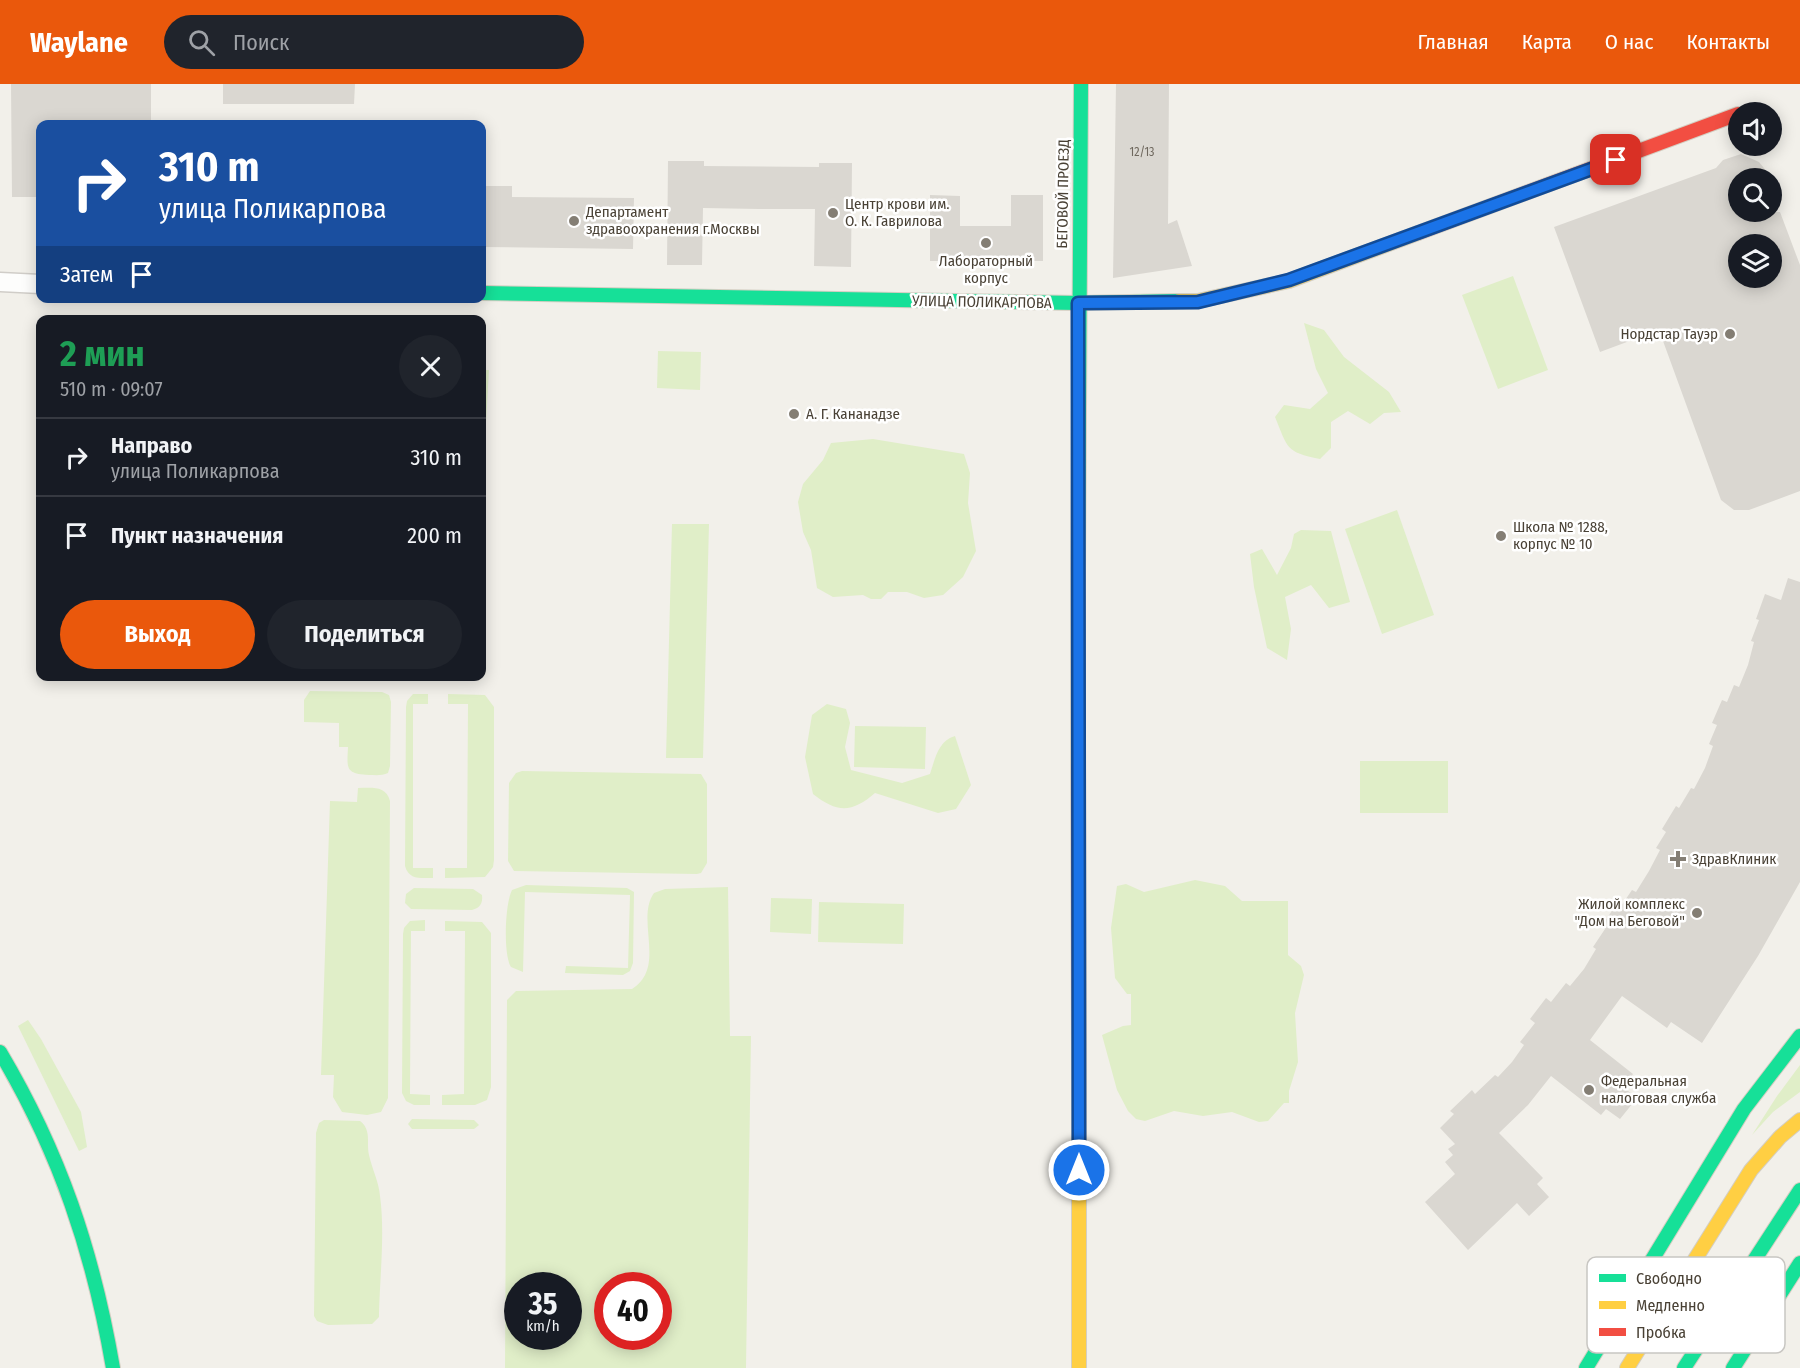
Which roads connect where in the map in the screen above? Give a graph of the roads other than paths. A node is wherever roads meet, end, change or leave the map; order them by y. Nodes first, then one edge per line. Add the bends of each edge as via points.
1 (1081, 84) edge
2 (1728, 118) edge
3 (0, 282) edge
4 (36, 284) edge
5 (486, 293) edge
6 (1078, 303) junction
7 (1800, 1036) edge
8 (0, 1052) edge
9 (1800, 1120) edge
10 (1800, 1190) edge
11 (1654, 1257) edge
12 (1696, 1257) edge
13 (1756, 1257) edge
14 (1800, 1263) edge
15 (1785, 1287) edge
16 (1595, 1353) edge
17 (1636, 1353) edge
18 (1693, 1353) edge
19 (1743, 1353) edge
20 (113, 1368) edge
21 (1079, 1368) edge
22 (1586, 1368) edge
23 (1627, 1368) edge
24 (1684, 1368) edge
25 (1733, 1368) edge

1 - 6 street, БЕГОВОЙ ПРОЕЗД
2 - 6 street, УЛИЦА ПОЛИКАРПОВА via 1289,280 1198,302
3 - 4 street
5 - 6 street, УЛИЦА ПОЛИКАРПОВА
6 - 21 street, БЕГОВОЙ ПРОЕЗД
7 - 11 street via 1744,1109
8 - 20 street via 33,1108 74,1202 95,1271
9 - 12 street via 1758,1161
10 - 13 street
14 - 15 street
16 - 22 street
17 - 23 street
18 - 24 street
19 - 25 street

